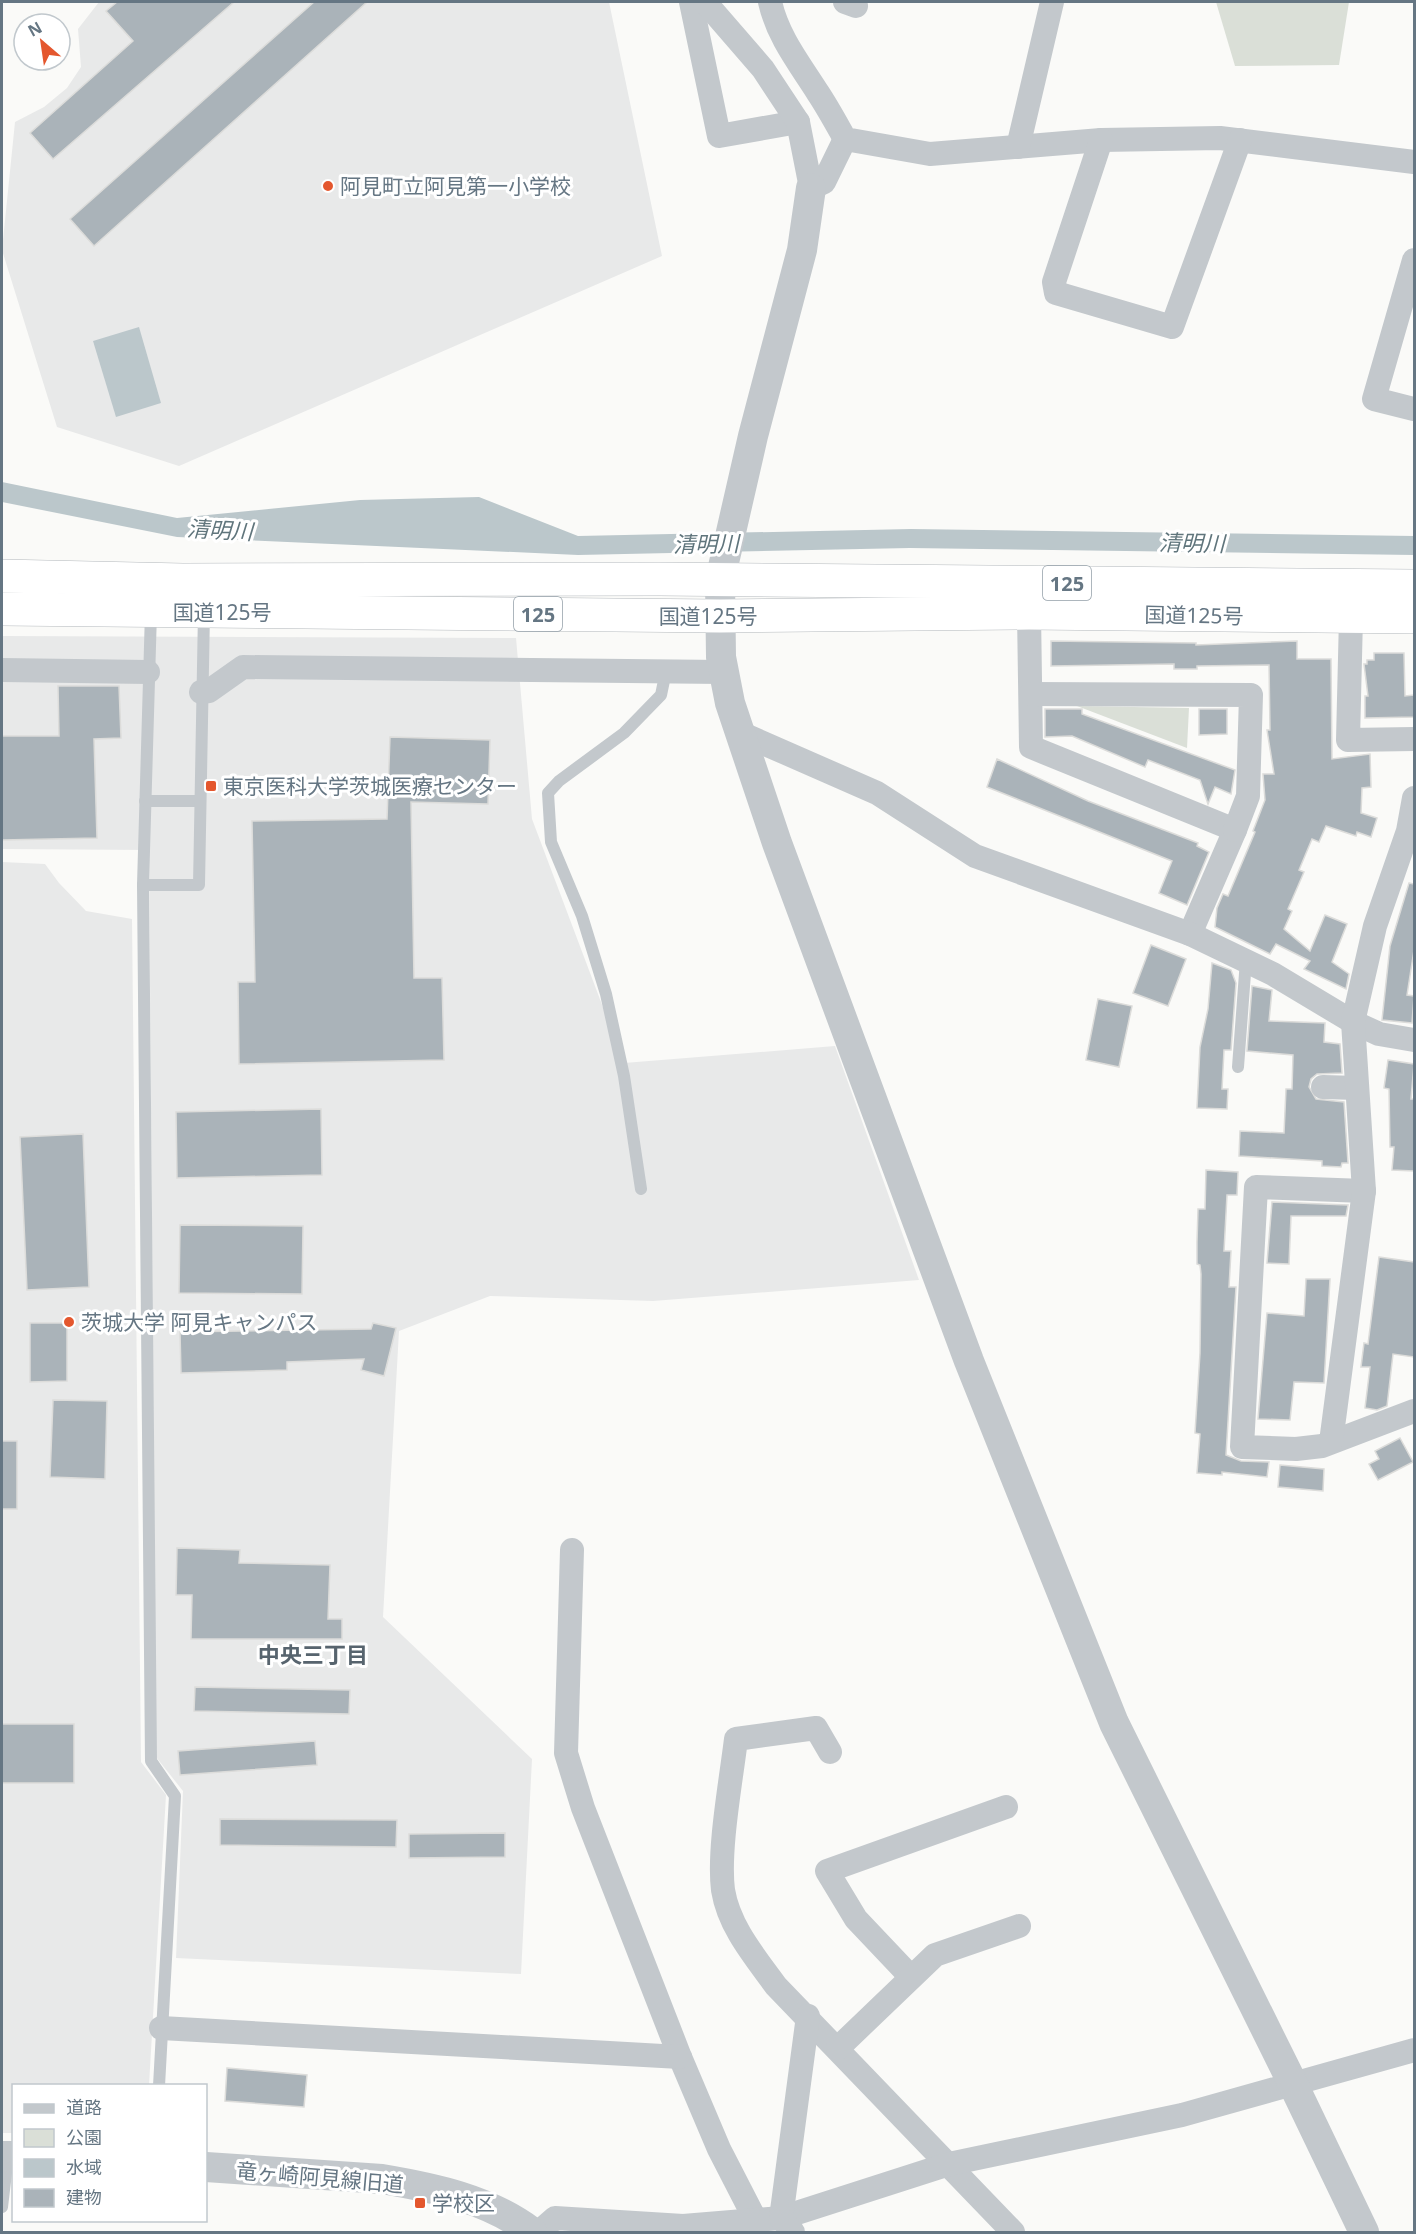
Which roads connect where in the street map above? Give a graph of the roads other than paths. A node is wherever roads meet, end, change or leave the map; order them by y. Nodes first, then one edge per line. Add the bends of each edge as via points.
1 (691, 2) edge
2 (705, 2) edge
3 (770, 2) edge
4 (1052, 2) edge
5 (798, 122) junction
6 (845, 138) junction
7 (1101, 140) junction
8 (1240, 140) junction
9 (1018, 147) junction
10 (1414, 162) edge
11 (811, 188) junction
12 (1414, 260) edge
13 (1414, 409) edge
14 (2, 576) edge
15 (183, 580) junction
16 (720, 580) junction
17 (1414, 586) edge
18 (2, 609) edge
19 (151, 612) junction
20 (204, 612) junction
21 (1029, 613) junction
22 (720, 616) junction
23 (1351, 617) junction
24 (1414, 617) edge
25 (2, 670) edge
26 (666, 671) junction
27 (148, 672) junction
28 (723, 672) junction
29 (201, 692) junction
30 (1031, 694) junction
31 (738, 732) junction
32 (1414, 739) edge
33 (1414, 798) edge
34 (145, 801) junction
35 (200, 801) junction
36 (1235, 830) junction
37 (143, 885) junction
38 (1190, 934) junction
39 (1246, 960) junction
40 (1353, 1023) junction
41 (1414, 1040) edge
42 (1238, 1066) dead end
43 (1323, 1087) dead end
44 (1357, 1088) junction
45 (641, 1189) dead end
46 (1364, 1191) junction
47 (1414, 1411) edge
48 (1331, 1442) junction
49 (572, 1550) dead end
50 (830, 1752) dead end
51 (1006, 1808) dead end
52 (1019, 1926) dead end
53 (910, 1976) junction
54 (808, 2016) junction
55 (161, 2028) junction
56 (838, 2048) junction
57 (1414, 2049) edge
58 (680, 2057) junction
59 (1292, 2082) junction
60 (159, 2084) edge
61 (8, 2156) edge
62 (949, 2164) junction
63 (207, 2167) edge
64 (2, 2208) edge
65 (743, 2224) edge
66 (787, 2225) edge
67 (532, 2232) edge
68 (539, 2232) edge
69 (1013, 2232) edge
70 (1364, 2232) edge

1 - 5 street via 719,136
2 - 5 street via 763,69
3 - 6 street via 789,51
4 - 9 street
5 - 11 street
6 - 9 street via 930,154
6 - 11 street via 824,182
7 - 8 street
7 - 8 street via 1054,282 1056,293 1173,327
7 - 9 street
8 - 10 street
11 - 16 street via 802,249
12 - 13 street via 1374,399
14 - 15 highway, 国道125号 / 125
15 - 16 highway, 国道125号 / 125
15 - 19 lane
15 - 20 lane
16 - 17 highway, 国道125号 / 125
16 - 22 street
18 - 19 highway, 国道125号 / 125
19 - 20 highway, 国道125号 / 125
19 - 27 lane
20 - 22 highway, 国道125号 / 125
20 - 29 lane
21 - 22 highway, 国道125号 / 125
21 - 23 highway, 国道125号 / 125
21 - 30 street
22 - 28 street
23 - 24 highway, 国道125号 / 125
23 - 32 street via 1348,740
25 - 27 street
26 - 28 street
26 - 29 street via 243,667 209,691
26 - 45 lane via 661,695 624,733 548,793 551,842 582,916 606,994 624,1076
27 - 34 lane
28 - 31 street
29 - 35 lane
30 - 36 street via 1031,747
30 - 36 street via 1251,695 1248,796
31 - 38 street via 877,793 975,856
31 - 59 street via 969,1361 1113,1723
33 - 40 street via 1408,831 1375,926
34 - 35 lane
34 - 37 lane
35 - 37 lane via 199,885
36 - 38 street
37 - 55 lane via 151,1761 175,1796
38 - 39 street
39 - 40 street
39 - 42 lane
40 - 41 street via 1379,1034
40 - 44 street
43 - 44 street
44 - 46 street
46 - 48 street
46 - 48 street via 1256,1187 1242,1447 1296,1449
47 - 48 street
49 - 58 street via 566,1754 583,1808
50 - 54 street via 816,1728 736,1739 723,1857 723,1891 742,1940 776,1986
51 - 53 street via 827,1871 856,1919
52 - 53 street via 934,1955
53 - 56 street
54 - 56 street
54 - 66 street
55 - 58 street
55 - 60 lane
56 - 62 street
57 - 59 street
58 - 65 street via 719,2149
59 - 62 street via 1182,2115
59 - 70 street
61 - 64 lane
62 - 66 street
62 - 69 street
63 - 67 street, 竜ヶ崎阿見線旧道 via 411,2184 491,2207
65 - 66 street
65 - 68 street via 683,2226 555,2218

